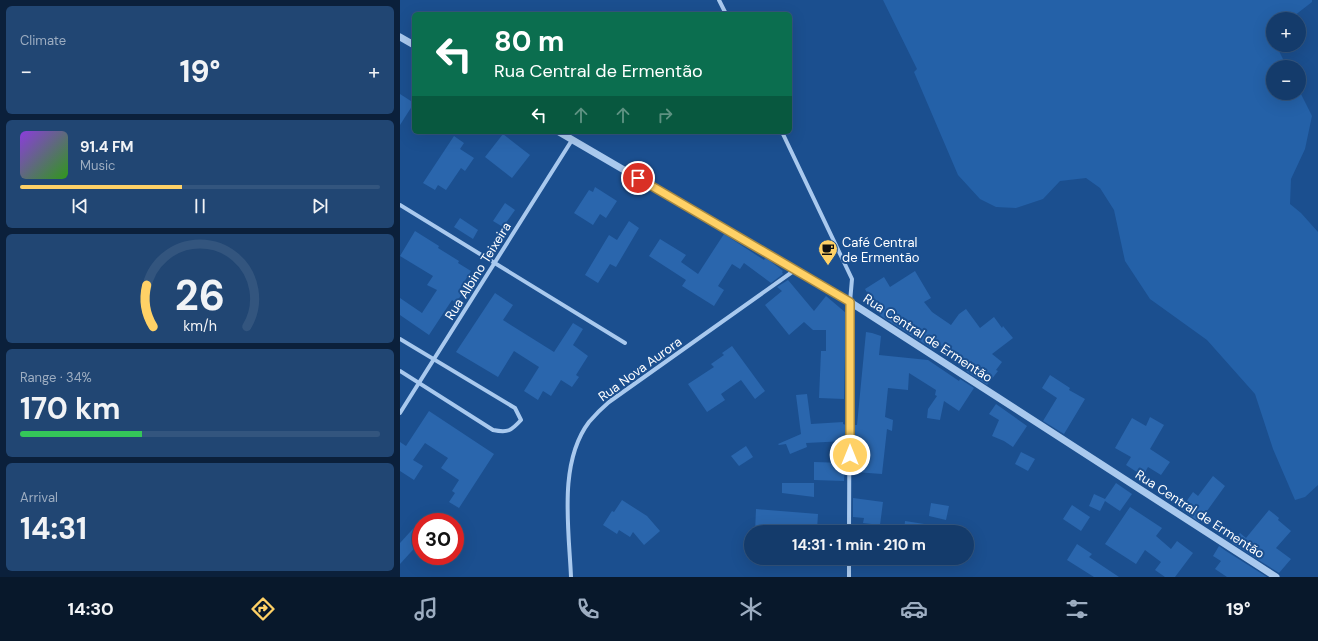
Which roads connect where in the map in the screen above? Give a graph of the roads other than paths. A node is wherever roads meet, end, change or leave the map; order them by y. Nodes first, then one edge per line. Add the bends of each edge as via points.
1 (719, 0) edge
2 (725, 12) edge
3 (400, 37) edge
4 (412, 44) edge
5 (562, 134) edge
6 (783, 134) edge
7 (572, 140) junction
8 (400, 205) edge
9 (495, 262) junction
10 (796, 270) junction
11 (850, 302) junction
12 (400, 339) edge
13 (625, 343) dead end
14 (434, 359) junction
15 (400, 371) edge
16 (419, 382) junction
17 (400, 413) edge
18 (849, 525) edge
19 (849, 565) edge
20 (571, 577) edge
21 (849, 577) edge
22 (1276, 577) edge

1 - 2 street
3 - 4 street
5 - 7 street, Rua Central de Ermentão
6 - 11 street via 852,279
7 - 9 street, Rua Albino Teixeira
7 - 10 street, Rua Central de Ermentão
8 - 9 street
9 - 13 street
9 - 14 street, Rua Albino Teixeira
10 - 11 street, Rua Central de Ermentão
10 - 20 street, Rua Nova Aurora via 609,402 589,422 574,450 567,489
11 - 18 street
11 - 22 street, Rua Central de Ermentão
12 - 14 street
14 - 16 street, Rua Albino Teixeira
14 - 16 street via 515,408 521,420 513,430 493,430
15 - 16 street
16 - 17 street, Rua Albino Teixeira
19 - 21 street

